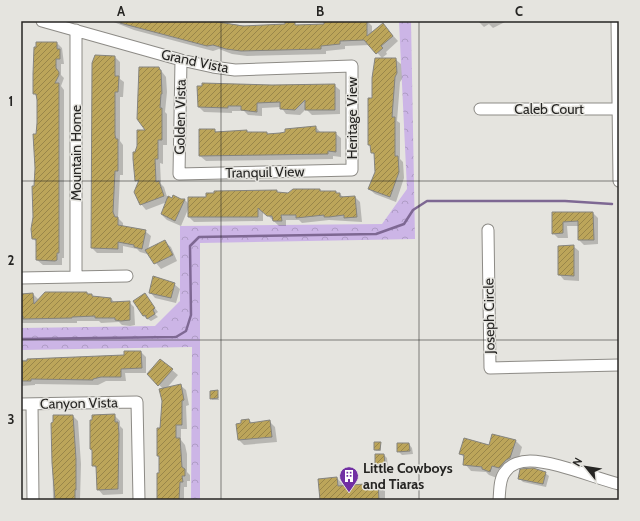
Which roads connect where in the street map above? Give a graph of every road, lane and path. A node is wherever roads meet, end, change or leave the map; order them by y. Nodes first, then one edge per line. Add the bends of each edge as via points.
1 (42, 21) edge
2 (617, 21) edge
3 (76, 30) junction
4 (181, 60) junction
5 (352, 66) joint
6 (480, 109) dead end
7 (619, 109) edge
8 (352, 170) joint
9 (179, 174) joint
10 (619, 181) edge
11 (488, 230) dead end
12 (76, 276) junction
13 (127, 276) dead end
14 (21, 278) edge
15 (619, 365) edge
16 (27, 404) edge
17 (619, 484) edge
18 (33, 500) edge
19 (139, 500) edge
20 (500, 500) edge

1 - 3 street, Grand Vista
2 - 7 street
3 - 4 street, Grand Vista
3 - 12 street, Mountain Home
4 - 5 street, Grand Vista via 235,70
4 - 9 street, Golden Vista
5 - 8 street, Heritage View
6 - 7 street, Caleb Court
7 - 10 street
8 - 9 street, Tranquil View
11 - 15 street, Joseph Circle via 490,368
12 - 13 street
12 - 14 street
16 - 18 street
16 - 19 street, Canyon Vista via 137,402
17 - 20 street via 550,464 530,461 516,463 506,470 501,478

